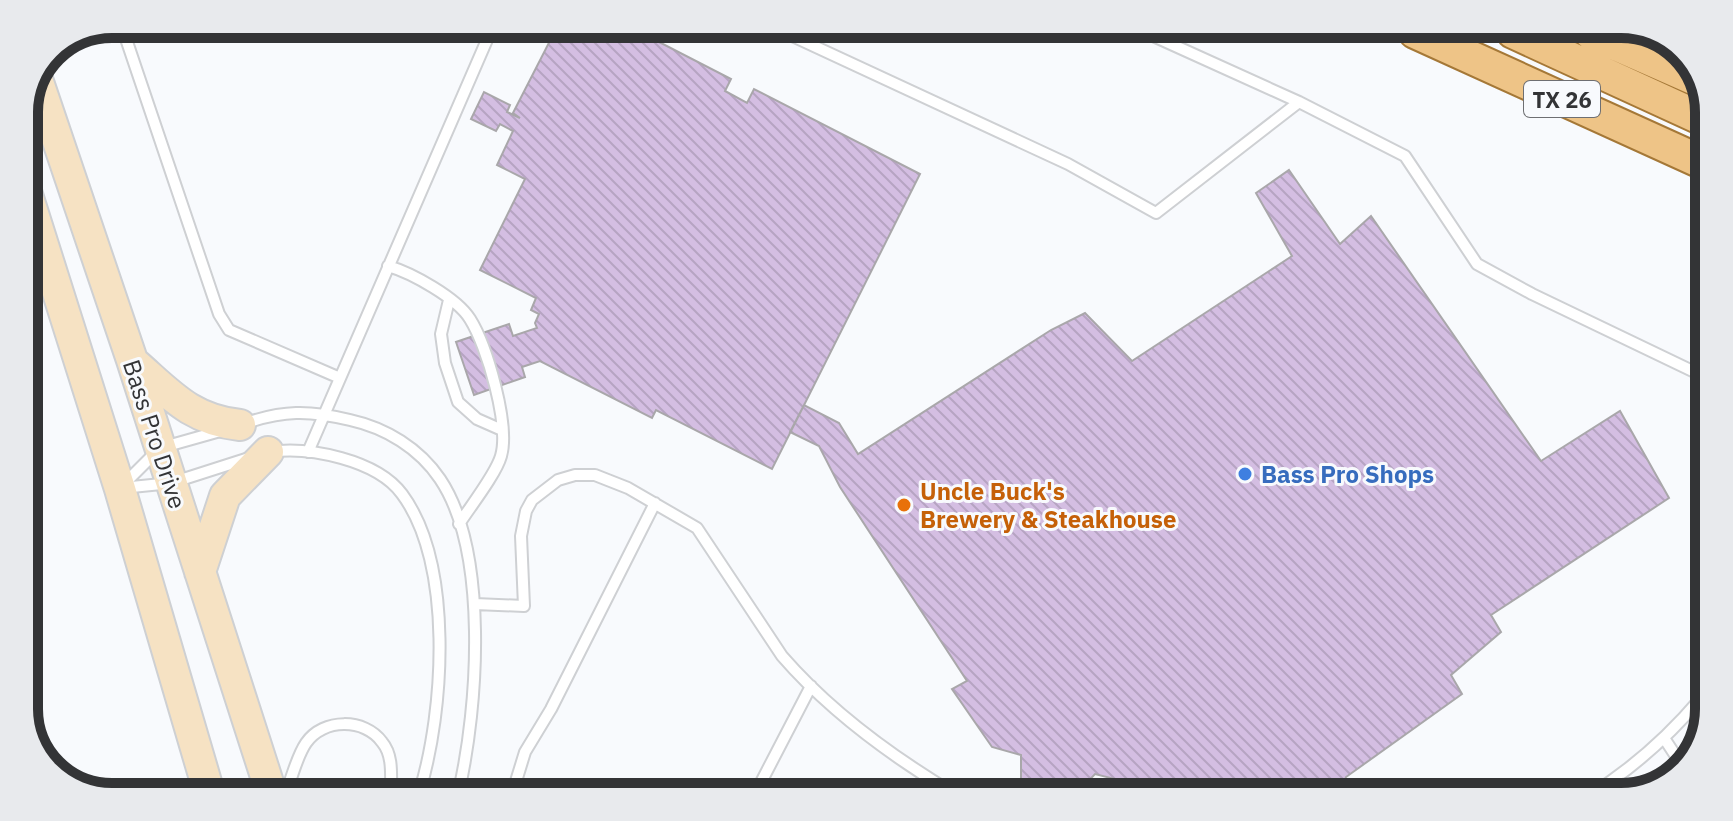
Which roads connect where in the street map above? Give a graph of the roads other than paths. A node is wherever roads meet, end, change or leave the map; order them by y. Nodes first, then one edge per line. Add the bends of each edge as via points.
1 (126, 38) edge
2 (488, 38) edge
3 (797, 38) edge
4 (1158, 38) edge
5 (1428, 38) edge
6 (1526, 38) edge
7 (1602, 38) edge
8 (1684, 74) edge
9 (41, 92) edge
10 (1299, 102) junction
11 (1695, 116) edge
12 (1695, 159) edge
13 (38, 229) edge
14 (388, 266) junction
15 (449, 300) junction
16 (132, 360) junction
17 (1695, 372) edge
18 (340, 378) junction
19 (324, 415) junction
20 (240, 425) junction
21 (502, 430) junction
22 (160, 448) junction
23 (268, 452) junction
24 (308, 452) junction
25 (171, 483) junction
26 (120, 489) junction
27 (655, 503) junction
28 (459, 524) junction
29 (200, 572) junction
30 (475, 604) junction
31 (811, 686) junction
32 (1695, 704) edge
33 (1664, 738) junction
34 (1677, 757) edge
35 (206, 783) edge
36 (268, 783) edge
37 (289, 783) edge
38 (391, 783) edge
39 (421, 783) edge
40 (460, 783) edge
41 (515, 783) edge
42 (761, 783) edge
43 (938, 783) edge
44 (1607, 783) edge

1 - 18 lane via 219,314 229,330
2 - 14 lane
3 - 10 lane via 1068,164 1156,213
4 - 10 lane
5 - 12 main road, TX 26
6 - 11 main road
7 - 8 main road
9 - 16 main road, Bass Pro Drive
10 - 17 lane via 1405,156 1477,264
13 - 26 main road, Bass Pro Drive
14 - 15 lane
14 - 18 lane
15 - 21 lane via 469,317 478,334 496,387
15 - 21 lane via 441,334 458,402 477,419
16 - 20 main road via 196,414
16 - 22 main road, Bass Pro Drive
18 - 19 lane
19 - 20 lane via 278,413
19 - 24 lane
19 - 28 lane via 368,425 414,451 440,479
20 - 22 lane
21 - 28 lane via 501,456
22 - 25 main road, Bass Pro Drive
22 - 26 lane
23 - 24 lane
23 - 25 lane
23 - 29 main road via 225,496
24 - 39 lane via 385,476 407,501 421,532 433,577 439,643 436,714
25 - 26 lane
25 - 29 main road, Bass Pro Drive
26 - 35 main road, Bass Pro Drive
27 - 30 lane via 595,475 558,480 532,500 522,523 524,606
27 - 31 lane via 697,528 782,656
27 - 41 lane via 525,752
28 - 30 lane
29 - 36 main road, Bass Pro Drive
30 - 40 lane via 473,688
31 - 42 lane
31 - 43 lane
32 - 33 lane
33 - 34 lane
33 - 44 lane
37 - 38 lane via 305,744 322,731 347,724 382,741

